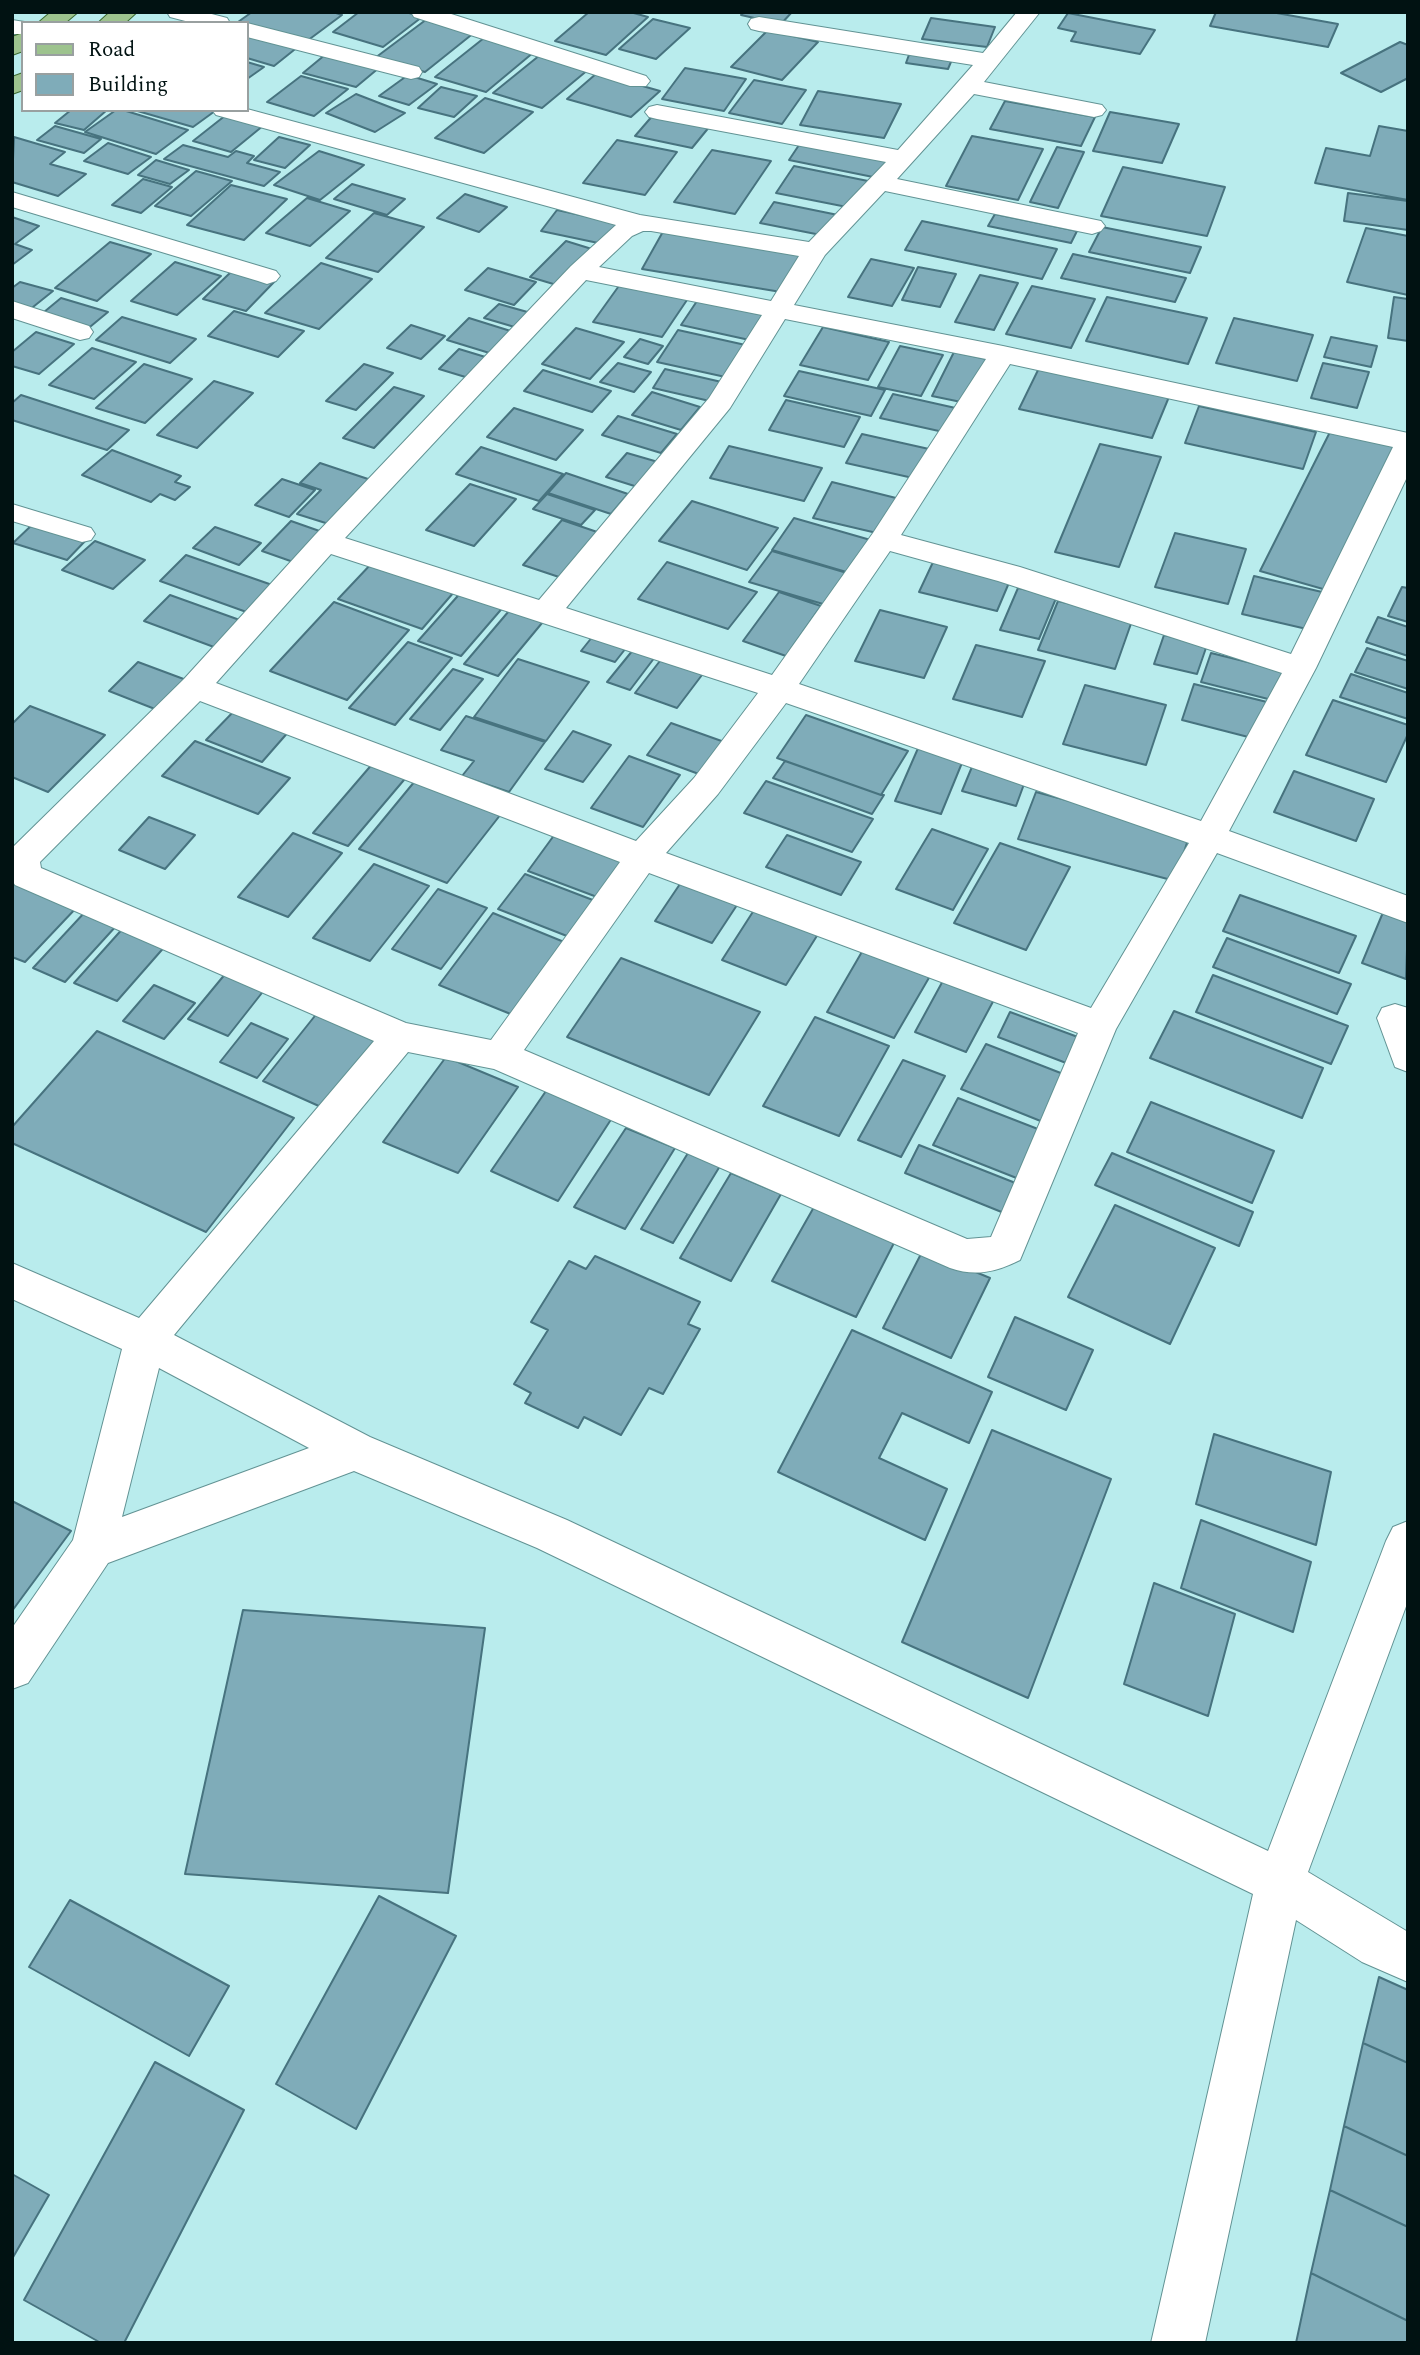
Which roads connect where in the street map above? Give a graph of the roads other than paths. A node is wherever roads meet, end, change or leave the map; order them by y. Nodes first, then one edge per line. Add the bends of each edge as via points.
1 (178, 12) edge
2 (422, 12) edge
3 (1029, 12) edge
4 (212, 21) edge
5 (759, 24) dead end
6 (248, 30) edge
7 (988, 61) junction
8 (411, 72) dead end
9 (638, 81) dead end
10 (968, 86) junction
11 (1094, 110) dead end
12 (231, 112) edge
13 (657, 112) dead end
14 (904, 158) junction
15 (881, 183) junction
16 (12, 199) edge
17 (639, 223) junction
18 (1092, 226) dead end
19 (815, 251) junction
20 (580, 271) junction
21 (267, 276) dead end
22 (12, 309) edge
23 (778, 311) junction
24 (80, 332) dead end
25 (1003, 354) junction
26 (1408, 443) edge
27 (12, 512) edge
28 (82, 534) dead end
29 (883, 540) junction
30 (325, 542) junction
31 (546, 612) junction
32 (1300, 668) junction
33 (195, 687) junction
34 (778, 690) junction
35 (1210, 836) junction
36 (642, 857) junction
37 (1408, 910) edge
38 (1395, 1018) dead end
39 (1099, 1026) junction
40 (400, 1036) junction
41 (500, 1056) junction
42 (1408, 1057) edge
43 (12, 1280) edge
44 (145, 1340) junction
45 (355, 1451) junction
46 (1408, 1541) edge
47 (93, 1548) junction
48 (12, 1667) edge
49 (1280, 1882) junction
50 (1408, 1957) edge
51 (1178, 2343) edge

1 - 4 street
2 - 9 street
3 - 7 street
5 - 7 street
6 - 8 street
7 - 10 street
10 - 11 street
10 - 14 street
12 - 17 street
13 - 14 street
14 - 15 street
15 - 18 street
15 - 19 street
16 - 21 street
17 - 19 street
17 - 20 street via 623,231
19 - 23 street
20 - 23 street
20 - 30 street
22 - 24 street
23 - 25 street
23 - 31 street via 720,402
25 - 26 street
25 - 29 street
26 - 32 street
27 - 28 lane
29 - 32 street via 1009,574
29 - 34 street
30 - 31 street
30 - 33 street
31 - 34 street
32 - 35 street
33 - 36 street
33 - 40 street via 24,857 27,876
34 - 35 street
34 - 36 street via 706,786
35 - 37 street
35 - 39 street
36 - 39 street
36 - 41 street
38 - 42 street
39 - 41 street via 1006,1248 982,1258 964,1256
40 - 41 street
40 - 44 street
43 - 44 street
44 - 45 street
44 - 47 street
45 - 47 street
45 - 49 street via 552,1534
46 - 49 street
47 - 48 street
49 - 50 street via 1379,1945
49 - 51 street

